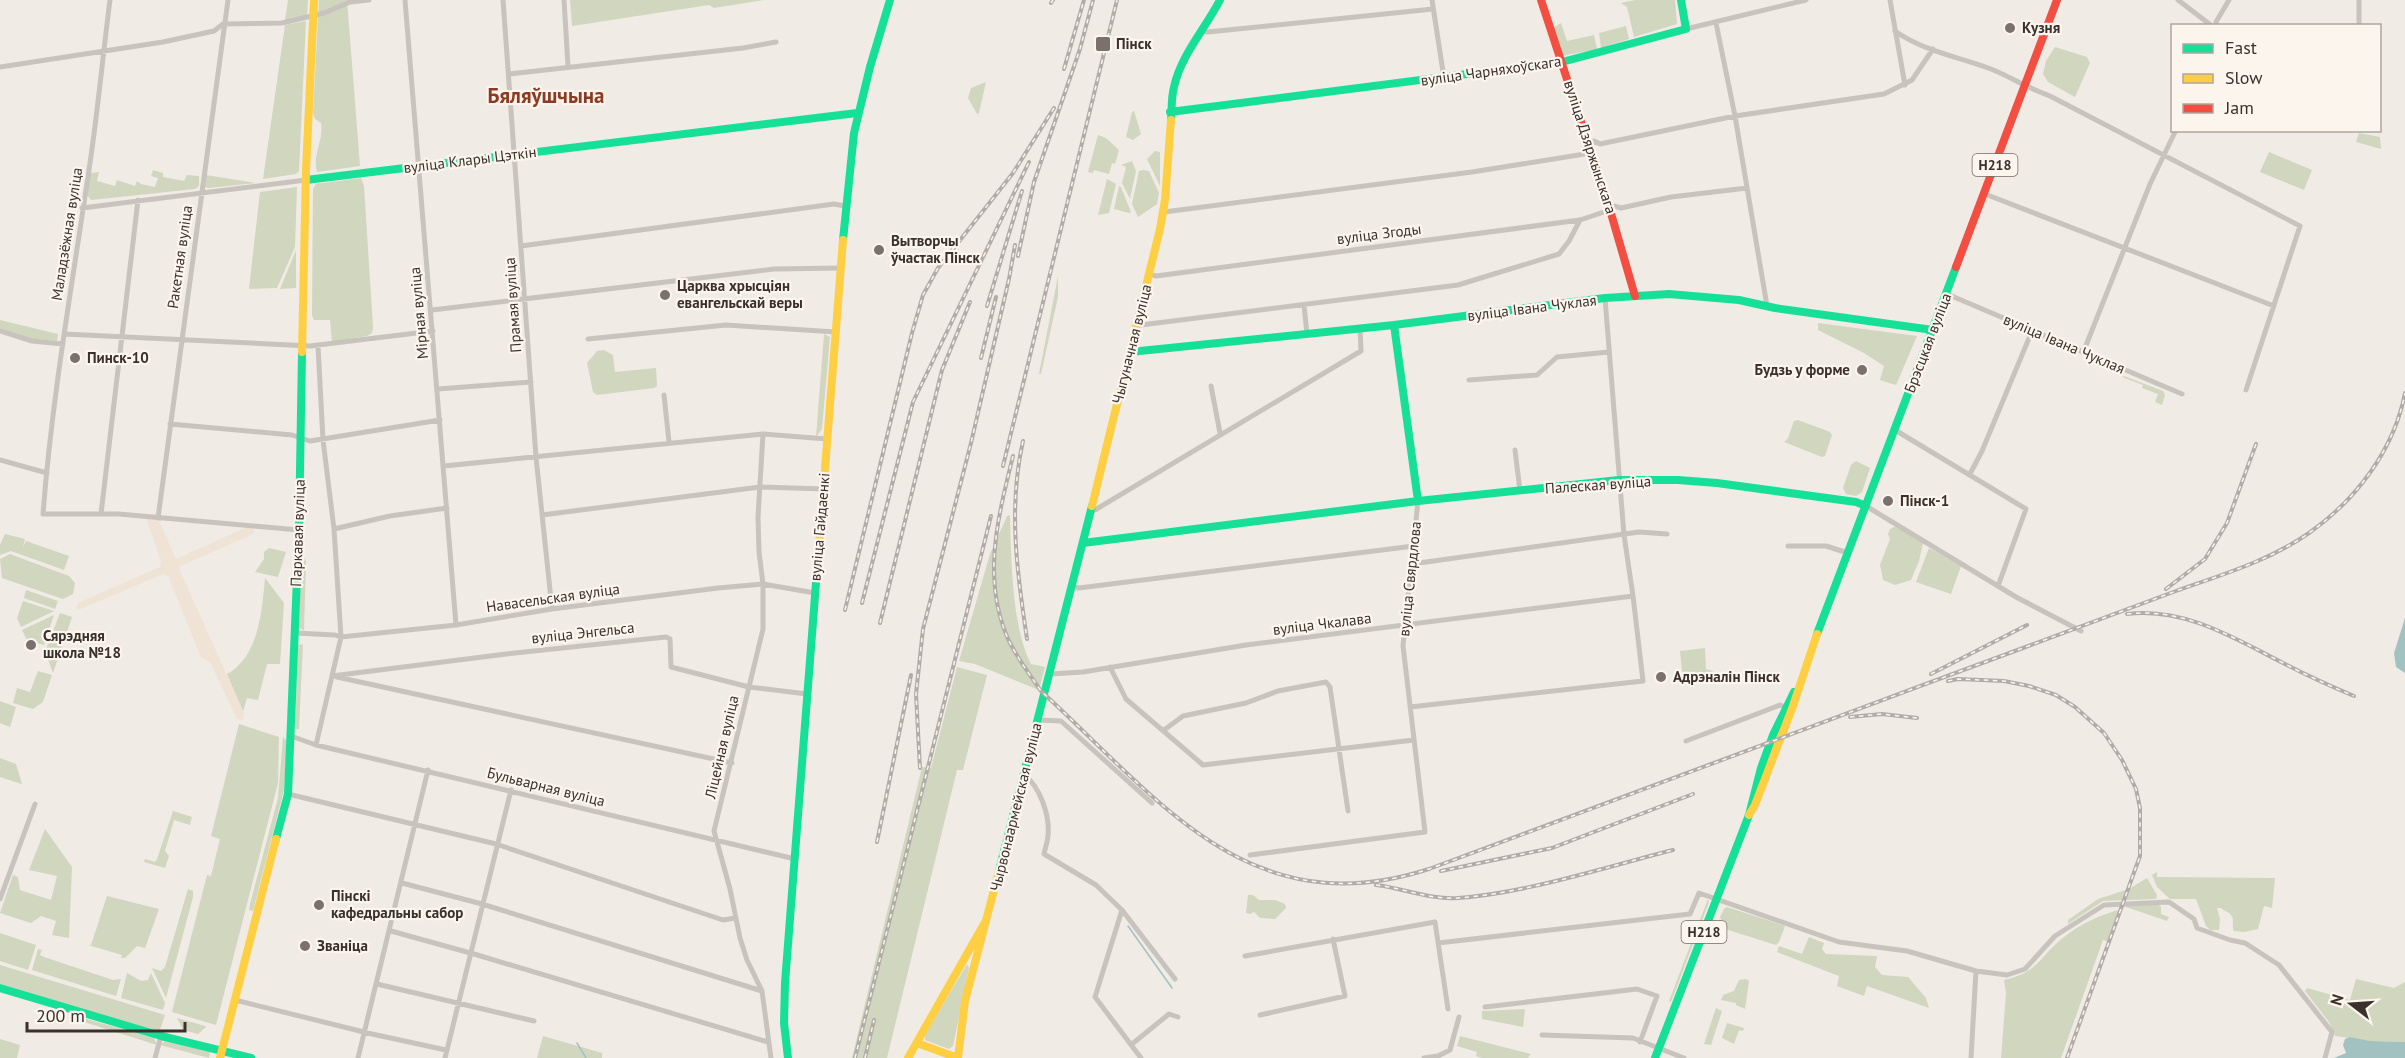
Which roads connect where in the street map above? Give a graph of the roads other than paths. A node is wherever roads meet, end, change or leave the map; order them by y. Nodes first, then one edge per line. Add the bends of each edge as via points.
1 (110, 0) edge
2 (228, 0) edge
3 (314, 0) edge
4 (369, 0) edge
5 (405, 0) edge
6 (503, 0) edge
7 (564, 0) edge
8 (890, 0) edge
9 (1220, 0) edge
10 (1432, 0) edge
11 (1541, 0) edge
12 (1681, 0) edge
13 (1806, 0) edge
14 (1890, 0) edge
15 (2056, 0) edge
16 (2178, 0) edge
17 (2229, 0) edge
18 (2359, 0) edge
19 (1433, 9) junction
20 (314, 15) junction
21 (1716, 23) junction
22 (223, 24) junction
23 (2209, 24) edge
24 (2216, 24) edge
25 (2359, 24) edge
26 (1686, 29) junction
27 (1202, 31) junction
28 (1895, 31) junction
29 (776, 42) dead end
30 (1933, 49) junction
31 (103, 52) junction
32 (1563, 62) junction
33 (568, 66) junction
34 (0, 67) edge
35 (509, 74) junction
36 (1444, 78) junction
37 (2025, 83) junction
38 (1905, 85) junction
39 (1170, 112) junction
40 (857, 113) junction
41 (1735, 116) junction
42 (2175, 132) edge
43 (1589, 150) junction
44 (2164, 154) junction
45 (514, 155) junction
46 (419, 165) junction
47 (306, 180) junction
48 (1747, 188) junction
49 (201, 192) junction
50 (1985, 194) junction
51 (138, 200) junction
52 (845, 206) junction
53 (82, 208) junction
54 (1610, 210) junction
55 (1164, 212) junction
56 (1580, 220) junction
57 (521, 246) junction
58 (2125, 248) junction
59 (841, 268) junction
60 (1149, 274) junction
61 (1947, 294) junction
62 (1635, 296) junction
63 (1605, 298) junction
64 (525, 301) junction
65 (1304, 305) junction
66 (1767, 306) junction
67 (2274, 306) junction
68 (432, 310) junction
69 (1137, 323) junction
70 (1394, 325) junction
71 (1360, 329) junction
72 (1933, 330) junction
73 (433, 331) junction
74 (2032, 331) junction
75 (0, 332) edge
76 (836, 332) junction
77 (64, 334) junction
78 (1308, 334) junction
79 (122, 336) junction
80 (181, 339) junction
81 (588, 339) dead end
82 (63, 344) junction
83 (303, 345) junction
84 (318, 346) junction
85 (1130, 352) junction
86 (1609, 352) junction
87 (2083, 353) junction
88 (1469, 380) dead end
89 (531, 382) junction
90 (1211, 386) dead end
91 (438, 389) junction
92 (2246, 390) dead end
93 (2182, 394) dead end
94 (664, 395) dead end
95 (440, 420) junction
96 (170, 424) junction
97 (1895, 430) junction
98 (1220, 433) junction
99 (763, 434) junction
100 (301, 436) junction
101 (827, 439) junction
102 (323, 440) junction
103 (669, 442) junction
104 (1515, 450) dead end
105 (536, 457) junction
106 (0, 460) edge
107 (444, 466) junction
108 (46, 472) junction
109 (1970, 474) junction
110 (1619, 480) junction
111 (760, 487) junction
112 (824, 489) junction
113 (1520, 491) junction
114 (1418, 501) junction
115 (1866, 506) junction
116 (447, 508) junction
117 (1091, 509) junction
118 (100, 513) junction
119 (542, 515) junction
120 (158, 518) junction
121 (334, 529) junction
122 (299, 530) junction
123 (1666, 534) dead end
124 (1624, 535) junction
125 (1083, 543) junction
126 (1414, 546) junction
127 (1788, 546) dead end
128 (1848, 553) junction
129 (1412, 564) junction
130 (763, 584) junction
131 (1072, 586) junction
132 (1998, 586) junction
133 (815, 593) junction
134 (1633, 596) junction
135 (552, 609) junction
136 (456, 625) junction
137 (1405, 626) junction
138 (2081, 632) dead end
139 (295, 633) junction
140 (341, 637) junction
141 (1110, 667) junction
142 (1050, 674) junction
143 (332, 676) junction
144 (1798, 686) junction
145 (749, 687) junction
146 (807, 694) junction
147 (1045, 694) joint
148 (1410, 707) junction
149 (1785, 707) junction
150 (1038, 720) junction
151 (1164, 730) junction
152 (291, 736) junction
153 (1414, 740) junction
154 (1686, 741) dead end
155 (316, 745) junction
156 (1340, 748) junction
157 (732, 763) junction
158 (428, 770) junction
159 (1024, 775) junction
160 (511, 790) junction
161 (288, 794) junction
162 (1152, 803) dead end
163 (35, 804) dead end
164 (1348, 811) dead end
165 (1749, 815) junction
166 (415, 826) junction
167 (717, 842) junction
168 (496, 844) junction
169 (1250, 855) dead end
170 (795, 859) junction
171 (402, 883) junction
172 (1717, 898) junction
173 (0, 899) edge
174 (482, 904) junction
175 (1122, 910) junction
176 (735, 918) junction
177 (987, 920) junction
178 (390, 931) junction
179 (1333, 939) junction
180 (1438, 943) junction
181 (470, 953) junction
182 (1245, 956) dead end
183 (963, 960) junction
184 (975, 964) junction
185 (1976, 971) junction
186 (1175, 979) dead end
187 (377, 984) junction
188 (0, 988) edge
189 (762, 991) junction
190 (235, 1000) junction
191 (458, 1002) junction
192 (1485, 1007) dead end
193 (1448, 1009) dead end
194 (1260, 1015) dead end
195 (1178, 1017) dead end
196 (1459, 1017) dead end
197 (534, 1021) dead end
198 (366, 1033) junction
199 (1542, 1035) dead end
200 (161, 1036) junction
201 (768, 1042) junction
202 (1640, 1042) junction
203 (917, 1043) junction
204 (1132, 1044) junction
205 (446, 1050) junction
206 (221, 1054) edge
207 (1657, 1054) edge
208 (154, 1058) edge
209 (251, 1058) edge
210 (358, 1058) edge
211 (444, 1058) edge
212 (771, 1058) edge
213 (788, 1058) edge
214 (908, 1058) edge
215 (958, 1058) edge
216 (1141, 1058) edge
217 (1424, 1058) edge
218 (1684, 1058) edge
219 (1971, 1058) edge
220 (2325, 1058) edge

1 - 31 street, Маладзёжная вуліца
2 - 22 street, Ракетная вуліца
3 - 20 street, Паркавая вуліца
4 - 20 street via 350,2
5 - 46 street, Мірная вуліца
6 - 35 street, Прамая вуліца
7 - 33 street
8 - 40 street, вуліца Гайдаенкі
9 - 27 street, Чыгуначная вуліца
10 - 19 street
11 - 32 street, вуліца Дзяржынскага
12 - 26 street
13 - 21 street, вуліца Чарняхоўскага
14 - 28 street
15 - 37 street, Брэсцкая вуліца / Н218
16 - 23 street
17 - 24 street
18 - 25 street
19 - 27 street
19 - 36 street
20 - 22 street via 282,23
20 - 47 street, Паркавая вуліца
21 - 26 street, вуліца Чарняхоўскага
21 - 41 street
22 - 31 street via 214,31
22 - 49 street, Ракетная вуліца
26 - 32 street, вуліца Чарняхоўскага
27 - 39 street, Чыгуначная вуліца via 1177,71
28 - 30 street
28 - 38 street
29 - 33 street
30 - 37 street
30 - 38 street
31 - 34 street
31 - 53 street, Маладзёжная вуліца
32 - 36 street, вуліца Чарняхоўскага
32 - 43 street, вуліца Дзяржынскага
33 - 35 street
35 - 45 street, Прамая вуліца
36 - 39 street, вуліца Чарняхоўскага
37 - 44 street
37 - 50 street, Брэсцкая вуліца / Н218
38 - 41 street via 1884,94
39 - 55 street, Чыгуначная вуліца
40 - 45 street, вуліца Клары Цэткін
40 - 52 street, вуліца Гайдаенкі
41 - 43 street via 1600,144 1594,141
41 - 48 street
42 - 44 street
43 - 54 street, вуліца Дзяржынскага
43 - 55 street via 1472,172
44 - 58 street
44 - 67 street via 2300,226
45 - 46 street, вуліца Клары Цэткін
45 - 57 street, Прамая вуліца
46 - 47 street, вуліца Клары Цэткін
46 - 68 street, Мірная вуліца
47 - 49 street, вуліца Клары Цэткін
47 - 83 street, Паркавая вуліца
48 - 54 street, вуліца Згоды via 1614,206
48 - 66 street
49 - 51 street, вуліца Клары Цэткін
49 - 80 street, Ракетная вуліца
50 - 58 street
50 - 61 street, Брэсцкая вуліца / Н218
51 - 53 street, вуліца Клары Цэткін
51 - 79 street
52 - 57 street via 834,204
52 - 59 street, вуліца Гайдаенкі
53 - 77 street, Маладзёжная вуліца
54 - 56 street, вуліца Згоды
54 - 62 street, вуліца Дзяржынскага
55 - 60 street, Чыгуначная вуліца
56 - 60 street, вуліца Згоды
56 - 65 street via 1559,254 1492,275 1458,285
57 - 64 street, Прамая вуліца
58 - 67 street
58 - 87 street
59 - 64 street via 774,269
59 - 76 street, вуліца Гайдаенкі
60 - 69 street, Чыгуначная вуліца
61 - 72 street, Брэсцкая вуліца / Н218
61 - 74 street, вуліца Івана Чуклая
62 - 63 street, вуліца Івана Чуклая
62 - 66 street, вуліца Івана Чуклая via 1701,295
63 - 70 street, вуліца Івана Чуклая
63 - 86 street
64 - 68 street
64 - 89 street, Прамая вуліца
65 - 69 street
65 - 78 street
66 - 72 street, вуліца Івана Чуклая
67 - 92 street
68 - 73 street, Мірная вуліца
69 - 85 street, Чыгуначная вуліца
70 - 71 street, вуліца Івана Чуклая
70 - 114 street, вуліца Свярдлова
71 - 78 street, вуліца Івана Чуклая
71 - 98 street via 1360,351
72 - 97 street, Брэсцкая вуліца / Н218
73 - 84 street
73 - 91 street, Мірная вуліца
74 - 87 street, вуліца Івана Чуклая
74 - 109 street
75 - 82 street
76 - 81 street via 726,325
76 - 101 street, вуліца Гайдаенкі
77 - 79 street
77 - 82 street, Маладзёжная вуліца
78 - 85 street, вуліца Івана Чуклая
79 - 80 street
79 - 118 street
80 - 83 street
80 - 96 street, Ракетная вуліца
82 - 108 street, Маладзёжная вуліца
83 - 84 street
83 - 100 street, Паркавая вуліца
84 - 102 street
85 - 117 street, Чыгуначная вуліца
86 - 88 street via 1557,357 1537,375
86 - 110 street
87 - 93 street, вуліца Івана Чуклая
89 - 91 street
89 - 105 street, Прамая вуліца
90 - 98 street
91 - 95 street, Мірная вуліца
94 - 103 street
95 - 102 street
95 - 107 street, Мірная вуліца
96 - 100 street
96 - 120 street, Ракетная вуліца
97 - 109 street
97 - 115 street, Брэсцкая вуліца / Н218
98 - 117 street
99 - 101 street
99 - 103 street
99 - 111 street, Ліцейная вуліца
100 - 102 street via 310,441
100 - 122 street, Паркавая вуліца
101 - 112 street, вуліца Гайдаенкі
102 - 121 street
103 - 105 street
104 - 113 street
105 - 107 street
105 - 119 street, Прамая вуліца
106 - 108 street
107 - 116 street, Мірная вуліца
108 - 118 street, Маладзёжная вуліца via 43,514
109 - 132 street via 2026,509
110 - 113 street, Палеская вуліца
110 - 115 street, Палеская вуліца via 1717,483
110 - 124 street
111 - 112 street
111 - 119 street
111 - 130 street, Ліцейная вуліца via 759,552
112 - 133 street, вуліца Гайдаенкі
113 - 114 street, Палеская вуліца
114 - 125 street, Палеская вуліца
114 - 126 street, вуліца Свярдлова
115 - 128 street, Брэсцкая вуліца / Н218
115 - 132 street, Палеская вуліца
116 - 121 street
116 - 136 street, Мірная вуліца
117 - 125 street, Чыгуначная вуліца
118 - 120 street
119 - 135 street, Прамая вуліца
120 - 122 street
121 - 140 street
122 - 139 street, Паркавая вуліца
123 - 124 street
124 - 129 street
124 - 134 street
125 - 131 street, Чыгуначная вуліца
126 - 129 street, вуліца Свярдлова
126 - 131 street
127 - 128 street via 1826,546
128 - 144 street, Брэсцкая вуліца / Н218
129 - 137 street, вуліца Свярдлова
130 - 133 street, Навасельская вуліца
130 - 135 street, Навасельская вуліца
130 - 145 street, Ліцейная вуліца via 763,629
131 - 142 street, Чыгуначная вуліца
132 - 138 street, Палеская вуліца
133 - 146 street, вуліца Гайдаенкі
134 - 137 street, вуліца Чкалава
134 - 148 street via 1642,681
135 - 136 street, Навасельская вуліца
136 - 140 street, Навасельская вуліца
137 - 141 street, вуліца Чкалава via 1246,645
137 - 148 street, вуліца Свярдлова via 1403,646
139 - 140 street, Навасельская вуліца
139 - 152 street, Паркавая вуліца
140 - 143 street
141 - 142 street, вуліца Чкалава
141 - 151 street via 1126,699
142 - 147 street, Чыгуначная вуліца
143 - 145 street, вуліца Энгельса via 666,637 670,639 671,667
143 - 155 street
143 - 157 street
144 - 149 street, Брэсцкая вуліца / Н218
144 - 165 street, Брэсцкая вуліца / Н218
145 - 146 street, вуліца Энгельса
145 - 157 street, Ліцейная вуліца
146 - 170 street, вуліца Гайдаенкі
147 - 150 street, Чырвонаармейская вуліца
148 - 153 street, вуліца Свярдлова
149 - 154 street via 1780,705
149 - 165 street, Брэсцкая вуліца / Н218 via 1770,742
150 - 159 street, Чырвонаармейская вуліца
150 - 162 street via 1061,721
151 - 156 street via 1203,765
151 - 156 street via 1183,716 1326,682
152 - 155 street, Бульварная вуліца
152 - 161 street, Паркавая вуліца
153 - 156 street
153 - 169 street, вуліца Свярдлова via 1425,832
155 - 158 street, Бульварная вуліца
156 - 164 street
157 - 167 street, Ліцейная вуліца via 714,831
158 - 160 street, Бульварная вуліца
158 - 166 street
159 - 175 street via 1047,814 1044,854 1096,885
159 - 177 street, Чырвонаармейская вуліца
160 - 167 street, Бульварная вуліца
160 - 168 street
161 - 166 street
161 - 190 street, Паркавая вуліца
163 - 173 street
165 - 172 street, Брэсцкая вуліца / Н218
166 - 168 street
166 - 171 street
167 - 170 street, Бульварная вуліца
167 - 176 street, Ліцейная вуліца
168 - 174 street
168 - 176 street via 723,920
170 - 213 street, вуліца Гайдаенкі via 784,1012
171 - 174 street
171 - 178 street
172 - 180 street via 1699,892 1690,914
172 - 185 street via 1839,942 1907,951
172 - 207 street, Брэсцкая вуліца / Н218
174 - 181 street
174 - 189 street
175 - 186 street
175 - 204 street via 1095,997
176 - 189 street, Ліцейная вуліца via 747,960
177 - 183 street, Чырвонаармейская вуліца
177 - 184 street, Чырвонаармейская вуліца
178 - 181 street
178 - 187 street
179 - 180 street via 1435,922
179 - 182 street
179 - 194 street via 1345,996
180 - 193 street
181 - 191 street
181 - 201 street
183 - 184 street
183 - 203 street, Чырвонаармейская вуліца
184 - 215 street, Чырвонаармейская вуліца via 960,1030
185 - 219 street
185 - 220 street via 2007,975 2025,969 2055,936 2104,905 2169,902 2194,919 2197,928 2245,943 2279,965 2332,1032
187 - 191 street
187 - 198 street
188 - 200 street
189 - 201 street, Ліцейная вуліца
190 - 198 street
190 - 206 street, Паркавая вуліца
191 - 197 street
191 - 205 street
192 - 202 street via 1637,989 1657,996
195 - 204 street via 1169,1014
196 - 217 street via 1449,1050
198 - 205 street
198 - 210 street
199 - 202 street via 1626,1037
200 - 206 street
200 - 208 street
201 - 212 street, Ліцейная вуліца
202 - 207 street
203 - 214 street, Чырвонаармейская вуліца
203 - 215 street
204 - 216 street
205 - 211 street
206 - 209 street
207 - 218 street

